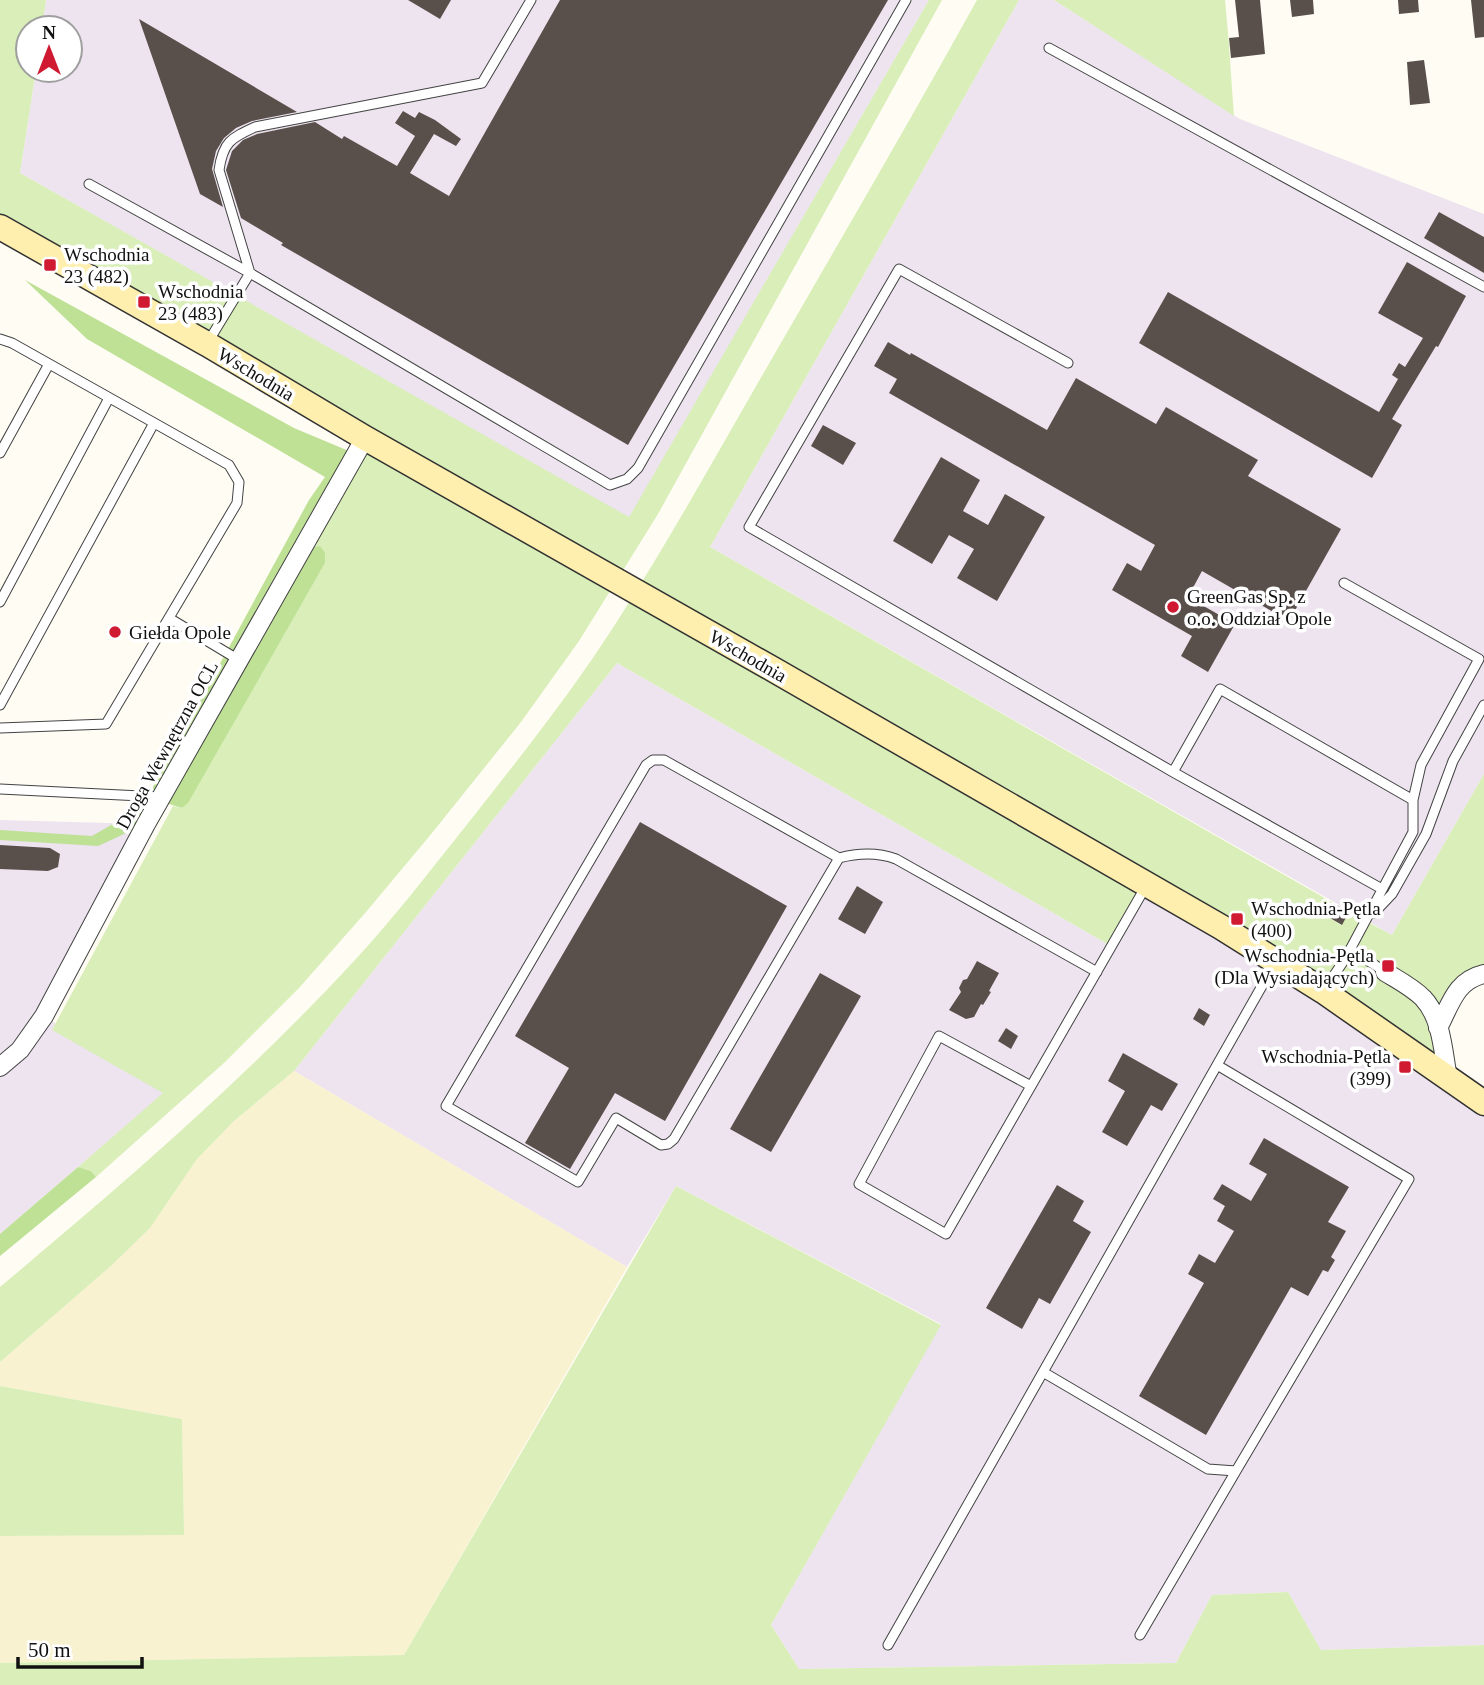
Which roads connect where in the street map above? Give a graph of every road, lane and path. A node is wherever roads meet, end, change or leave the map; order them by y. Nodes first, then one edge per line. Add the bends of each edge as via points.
1 (531, 0) edge
2 (906, 0) edge
3 (1049, 48) dead end
4 (89, 184) dead end
5 (0, 227) edge
6 (250, 273) junction
7 (1484, 287) edge
8 (0, 339) edge
9 (207, 344) junction
10 (1068, 363) dead end
11 (49, 364) junction
12 (109, 398) junction
13 (155, 423) junction
14 (365, 438) junction
15 (0, 453) edge
16 (1344, 583) dead end
17 (0, 602) edge
18 (169, 618) junction
19 (240, 660) junction
20 (0, 705) edge
21 (1484, 705) edge
22 (0, 729) edge
23 (1173, 772) junction
24 (0, 789) edge
25 (161, 797) junction
26 (1413, 800) junction
27 (839, 858) junction
28 (1147, 885) junction
29 (1382, 889) junction
30 (1366, 921) junction
31 (1345, 959) junction
32 (1276, 961) junction
33 (1097, 972) junction
34 (1385, 972) joint
35 (1484, 974) edge
36 (1323, 991) junction
37 (1438, 1028) junction
38 (1217, 1065) junction
39 (0, 1066) edge
40 (1448, 1078) junction
41 (1031, 1086) junction
42 (1484, 1103) edge
43 (1043, 1372) junction
44 (1236, 1471) junction
45 (1140, 1635) dead end
46 (888, 1645) dead end

1 - 6 lane via 482,83 255,127 234,136 221,153 219,170
2 - 6 lane via 638,468 627,479 610,485
3 - 7 lane
4 - 6 lane
5 - 9 street, Wschodnia
6 - 9 lane
8 - 11 lane
9 - 14 street, Wschodnia
10 - 23 lane via 899,269 749,527
11 - 12 lane
11 - 15 lane
12 - 13 lane
12 - 17 lane
13 - 18 lane via 229,465 239,482 236,503
13 - 20 lane
14 - 19 street, Droga Wewnętrzna OCL
14 - 28 street, Wschodnia
16 - 26 lane via 1479,659 1421,765
18 - 19 lane
18 - 22 lane via 106,724
19 - 25 street, Droga Wewnętrzna OCL
21 - 30 lane via 1453,761 1426,834 1392,894
23 - 26 lane via 1220,689
23 - 29 lane
24 - 25 lane
25 - 39 street, Droga Wewnętrzna OCL via 44,1016 20,1050
26 - 29 lane via 1413,832
27 - 27 lane via 664,760 653,760 446,1106 578,1182 616,1118 661,1145 668,1144
27 - 33 lane via 871,854 896,859
28 - 32 street, Wschodnia
28 - 33 lane
29 - 30 lane
30 - 31 lane
31 - 34 lane via 1359,957
31 - 36 lane
32 - 36 street, Wschodnia
32 - 38 lane
33 - 41 lane
34 - 37 street via 1426,1001
35 - 37 street via 1460,985
36 - 40 street, Wschodnia
37 - 40 street
38 - 43 lane
38 - 44 lane via 1409,1178
40 - 42 street, Wschodnia
41 - 41 lane via 946,1234 859,1184 939,1036
43 - 44 lane via 1208,1469
43 - 46 lane
44 - 45 lane

